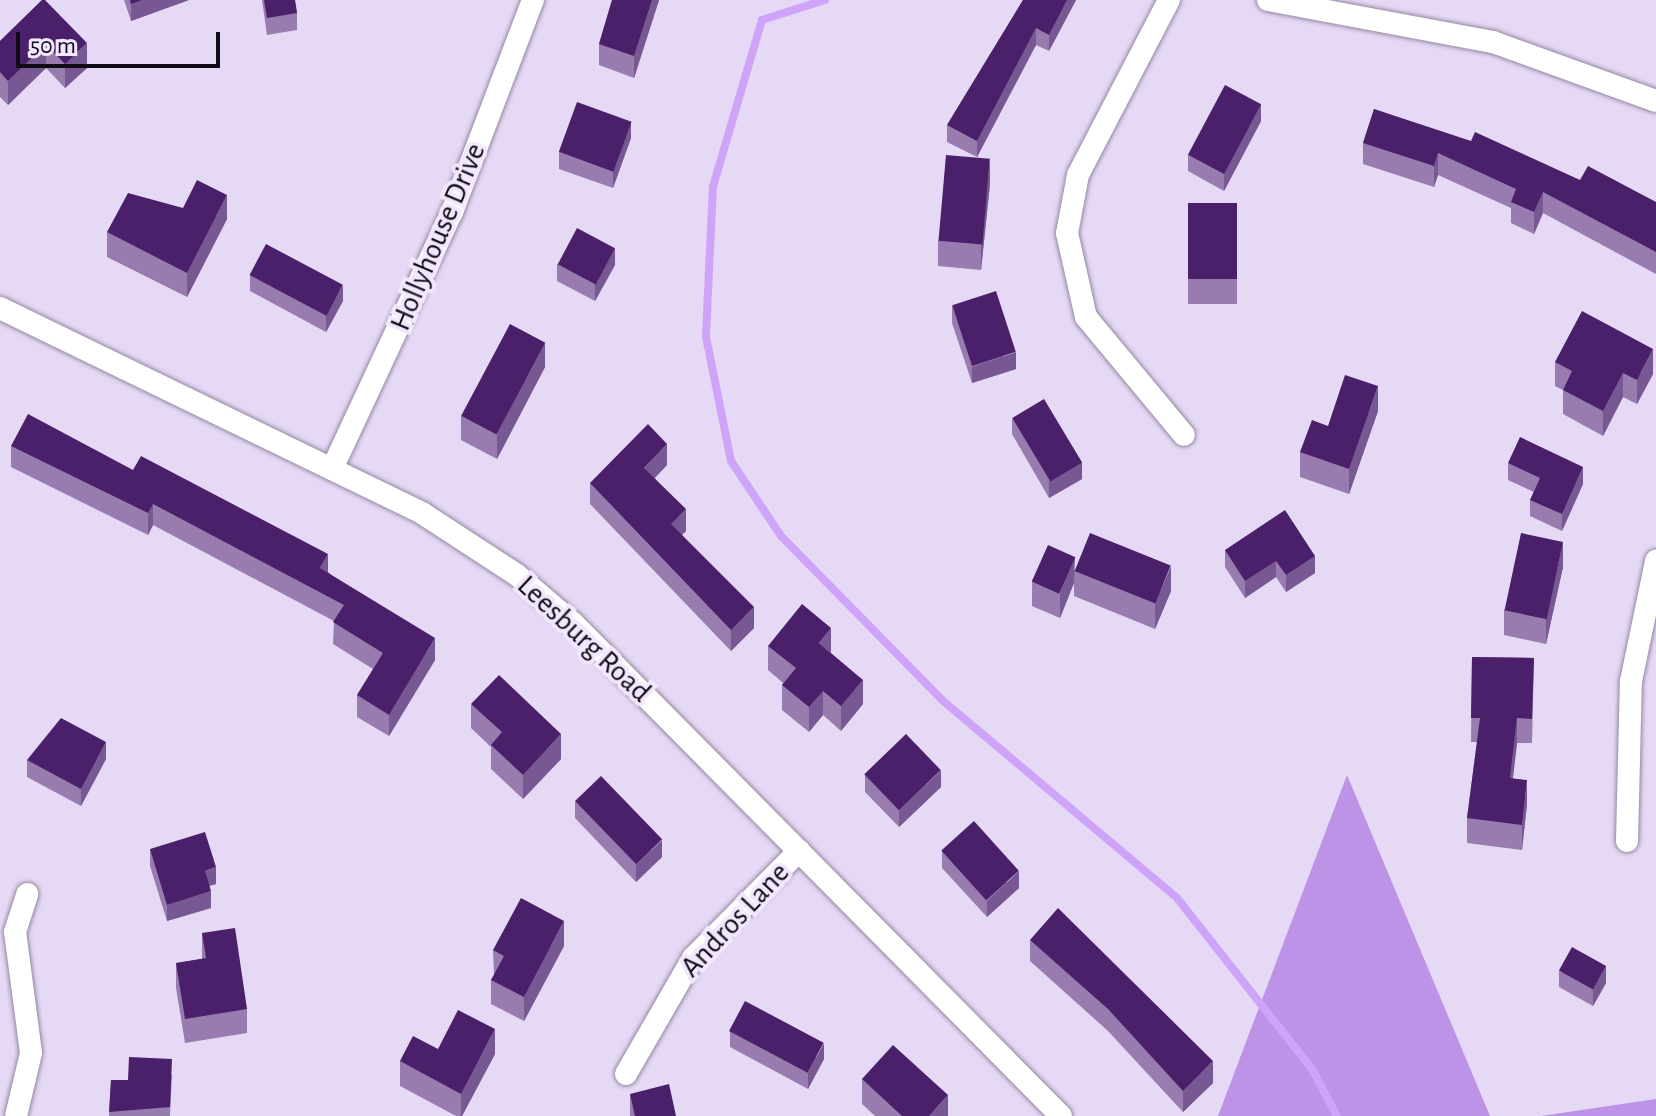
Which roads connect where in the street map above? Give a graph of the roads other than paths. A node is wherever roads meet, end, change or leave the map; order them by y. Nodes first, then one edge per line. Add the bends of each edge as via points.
1 (533, 0) edge
2 (1169, 0) edge
3 (1268, 0) edge
4 (1656, 101) edge
5 (0, 308) edge
6 (1184, 435) dead end
7 (332, 469) junction
8 (1656, 561) edge
9 (1647, 631) edge
10 (1627, 841) dead end
11 (799, 851) junction
12 (27, 894) dead end
13 (626, 1074) dead end
14 (16, 1116) edge
15 (1061, 1116) edge

1 - 7 street, Hollyhouse Drive via 452,212
2 - 6 street via 1082,166 1067,233 1086,317
3 - 4 street via 1493,42
5 - 7 street, Leesburg Road
7 - 11 street, Leesburg Road via 422,513 517,575
8 - 9 street
9 - 10 street
11 - 13 street, Andros Lane via 693,958
11 - 15 street, Leesburg Road
12 - 14 street via 15,932 31,1053

